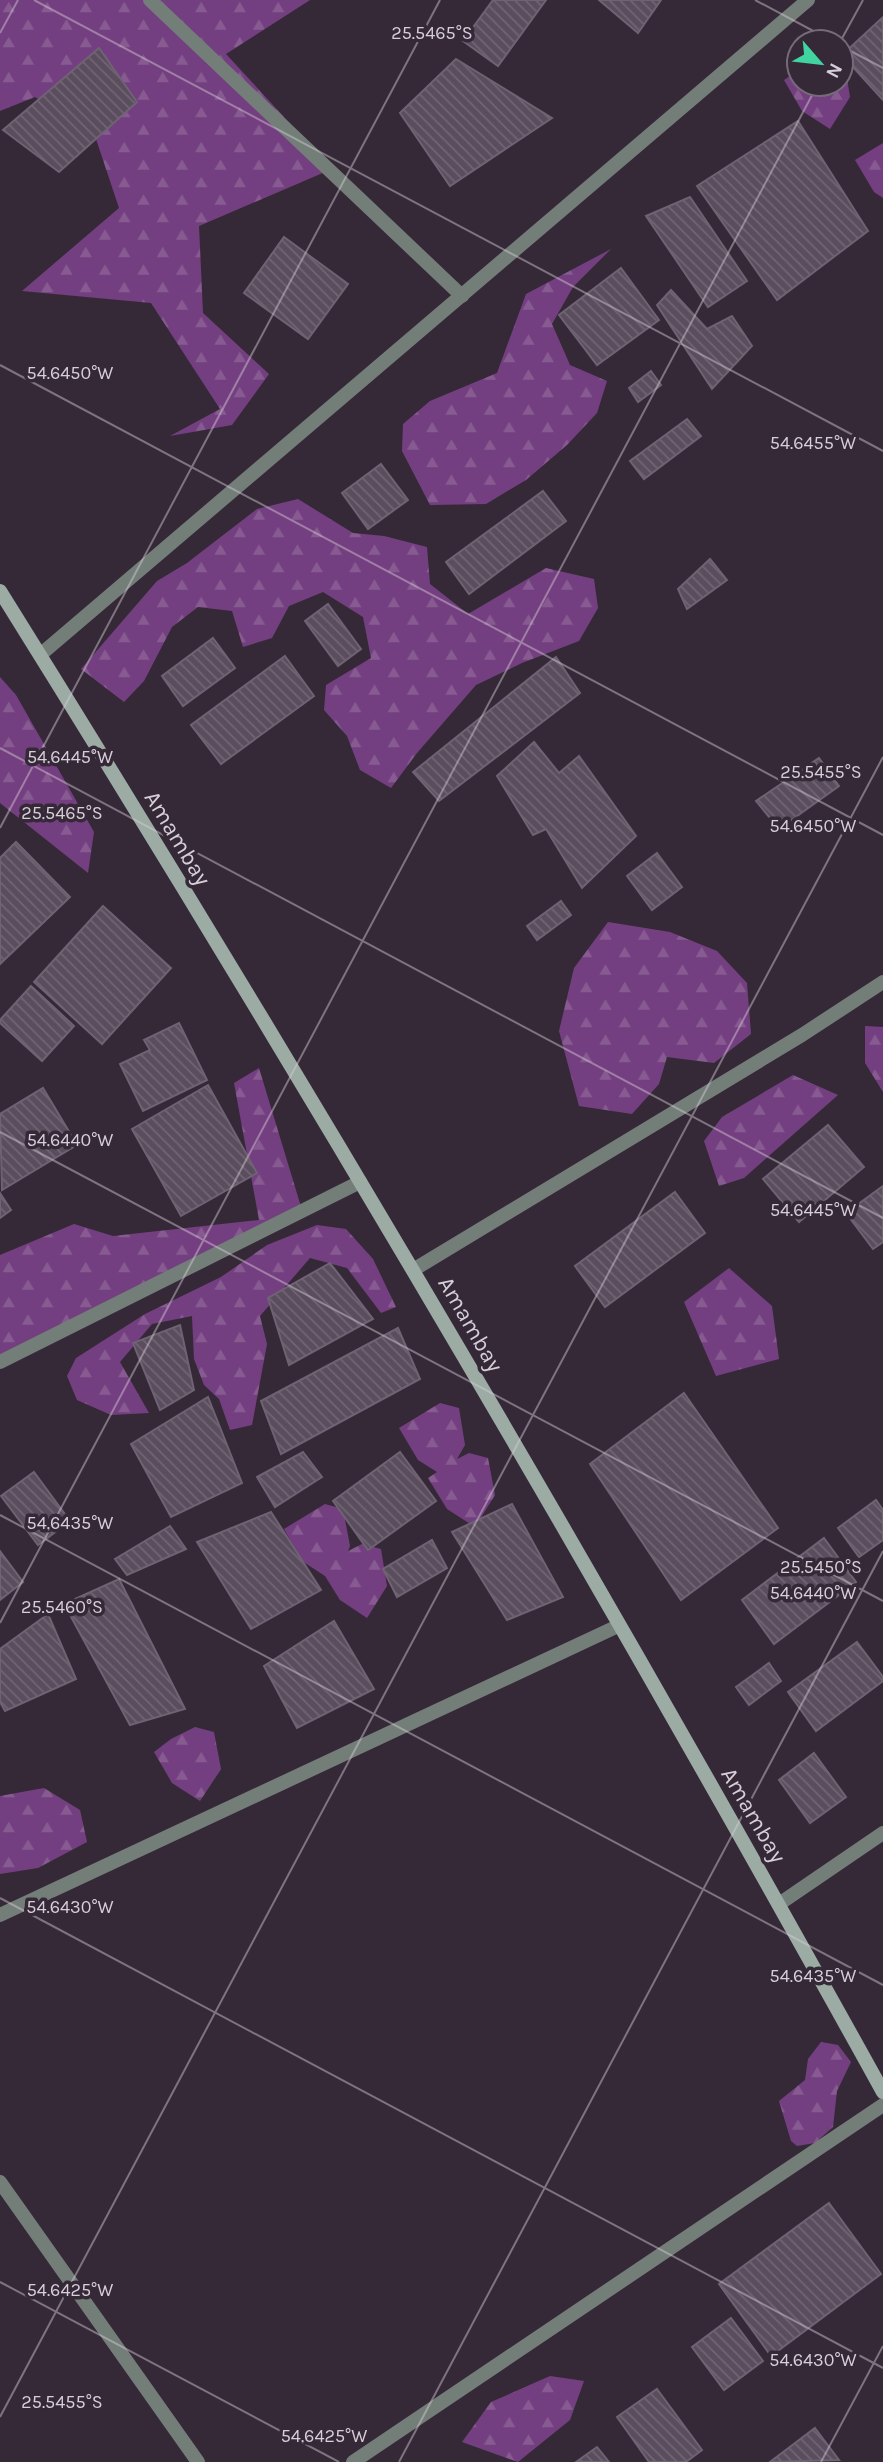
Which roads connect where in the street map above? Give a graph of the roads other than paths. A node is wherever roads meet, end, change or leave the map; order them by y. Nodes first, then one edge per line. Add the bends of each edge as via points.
1 (150, 0) edge
2 (808, 0) edge
3 (462, 296) junction
4 (0, 591) edge
5 (40, 654) junction
6 (883, 982) edge
7 (360, 1182) junction
8 (413, 1270) junction
9 (0, 1362) edge
10 (618, 1626) junction
11 (883, 1833) edge
12 (779, 1904) junction
13 (0, 1915) edge
14 (883, 2092) edge
15 (883, 2105) edge
16 (0, 2182) edge
17 (198, 2462) edge
18 (353, 2462) edge

1 - 3 street
2 - 3 street
3 - 5 street
4 - 5 street, Amambay
5 - 7 street, Amambay
6 - 8 street
7 - 8 street, Amambay
7 - 9 street
8 - 10 street, Amambay
10 - 12 street, Amambay
10 - 13 street
11 - 12 street
12 - 14 street, Amambay
15 - 18 street
16 - 17 street

